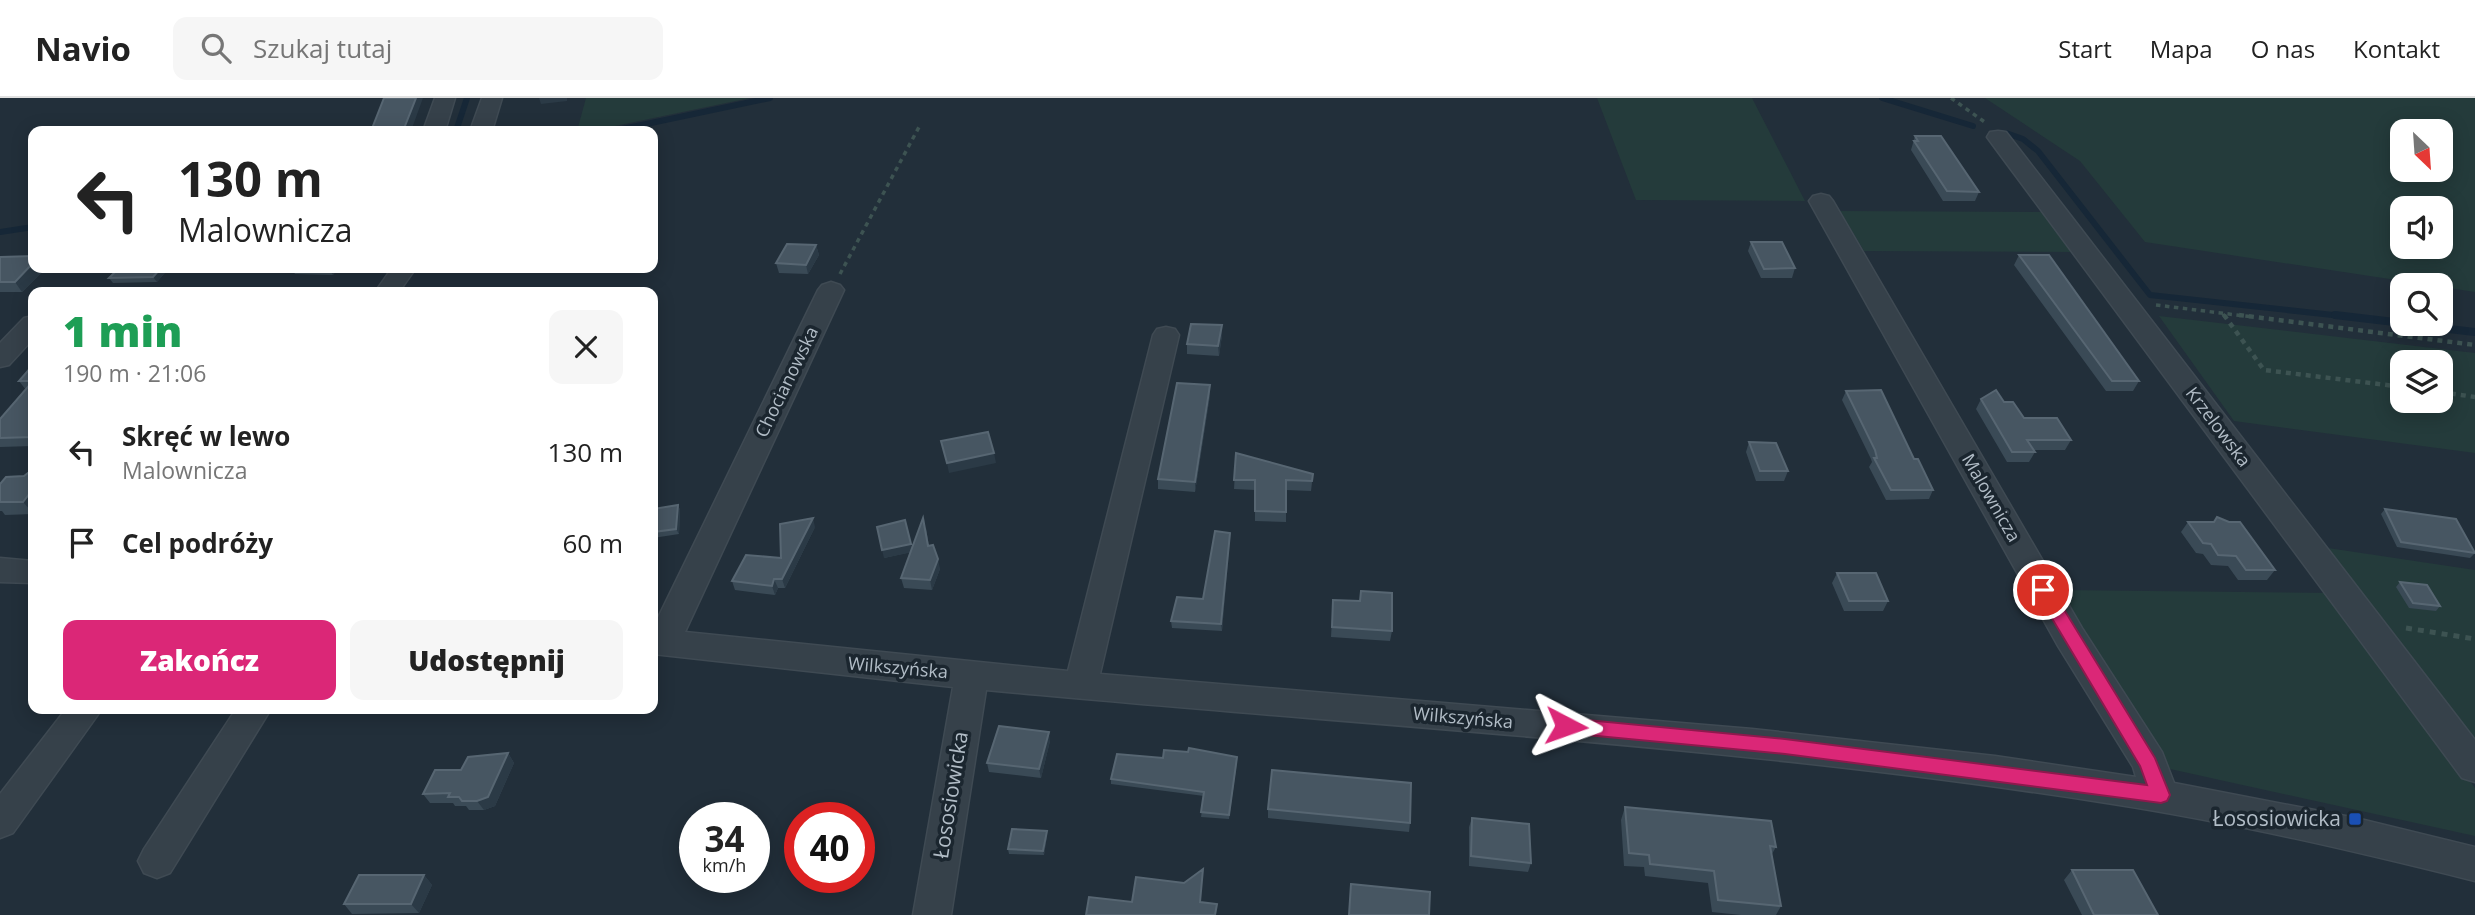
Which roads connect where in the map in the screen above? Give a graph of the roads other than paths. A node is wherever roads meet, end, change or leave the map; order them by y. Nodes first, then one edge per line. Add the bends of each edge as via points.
1 (445, 98) edge
2 (492, 98) edge
3 (436, 126) edge
4 (483, 126) edge
5 (1998, 137) road end
6 (1821, 201) dead end
7 (831, 290) road end
8 (28, 329) edge
9 (1166, 335) dead end
10 (0, 359) edge
11 (0, 570) edge
12 (28, 572) edge
13 (658, 642) edge
14 (971, 675) junction
15 (1081, 685) junction
16 (81, 714) edge
17 (251, 714) edge
18 (2475, 767) edge
19 (2161, 795) junction
20 (0, 822) edge
21 (157, 861) dead end
22 (2475, 864) edge
23 (932, 915) edge

1 - 3 street
2 - 4 street
5 - 18 street, Krzelowska
6 - 19 street, Malownicza via 2070,637 2149,763
7 - 13 street, Chocianowska
8 - 10 street
9 - 15 street
11 - 12 street
13 - 14 street, Wilkszyńska
14 - 15 street, Wilkszyńska
14 - 23 street, Łososiowicka
15 - 19 street, Wilkszyńska via 1661,734
16 - 20 street
17 - 21 street
19 - 22 street, Wilkszyńska via 2338,830

